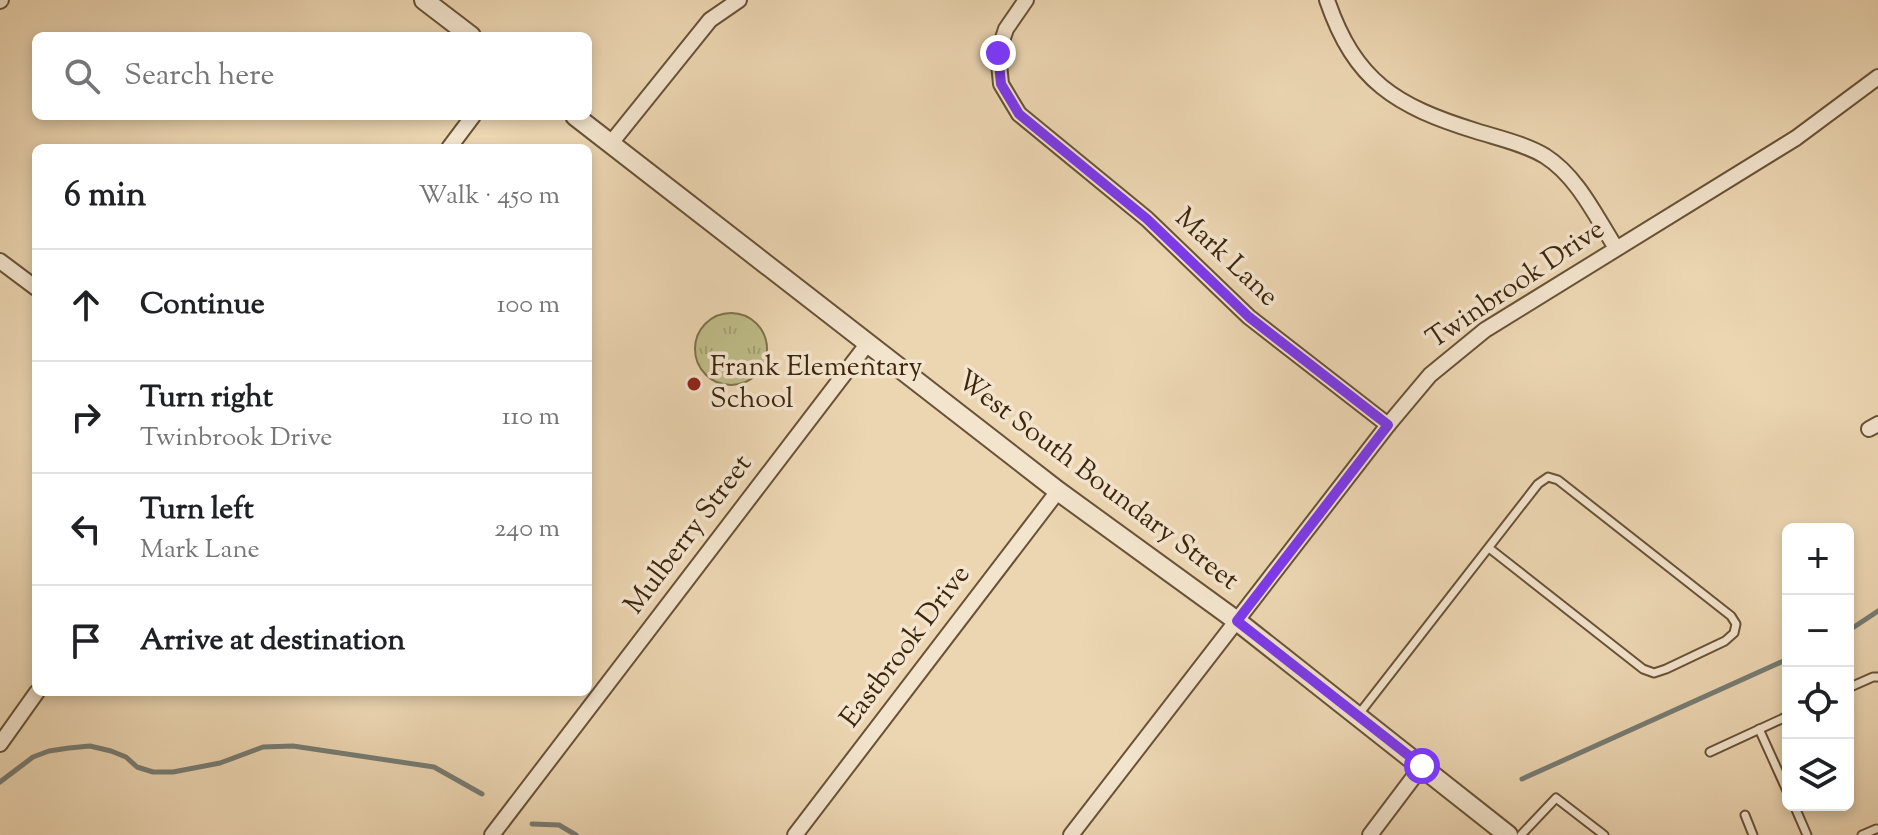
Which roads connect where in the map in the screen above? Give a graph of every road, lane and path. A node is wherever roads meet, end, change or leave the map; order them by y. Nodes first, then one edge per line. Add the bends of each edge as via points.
1 (424, 0) edge
2 (739, 0) edge
3 (1026, 0) edge
4 (1327, 0) edge
5 (466, 32) edge
6 (1878, 77) edge
7 (470, 120) edge
8 (580, 120) edge
9 (611, 143) junction
10 (452, 144) edge
11 (1616, 248) junction
12 (0, 261) edge
13 (32, 285) edge
14 (868, 343) junction
15 (1388, 425) junction
16 (1058, 491) junction
17 (1489, 548) junction
18 (1237, 621) junction
19 (1878, 677) edge
20 (1854, 685) edge
21 (34, 696) edge
22 (1358, 715) junction
23 (1782, 719) edge
24 (1759, 729) junction
25 (0, 744) edge
26 (1710, 752) dead end
27 (1422, 766) junction
28 (1782, 780) edge
29 (1797, 811) edge
30 (1745, 815) dead end
31 (1876, 829) dead end
32 (492, 835) edge
33 (795, 835) edge
34 (1071, 835) edge
35 (1370, 835) edge
36 (1508, 835) edge
37 (1521, 835) edge
38 (1604, 835) edge
39 (1753, 835) edge
40 (1807, 835) edge
41 (1862, 835) edge

1 - 5 street
2 - 9 street via 710,20
3 - 15 street, Mark Lane via 1006,29 998,53 1001,84 1019,114 1147,219 1249,317
4 - 11 street via 1339,34 1363,71 1417,111 1546,157 1576,184
6 - 11 street, Twinbrook Drive via 1796,138
7 - 10 street
8 - 9 street, West South Boundary Street
9 - 14 street, West South Boundary Street
11 - 15 street, Twinbrook Drive via 1456,351
12 - 13 street
14 - 16 street, West South Boundary Street
14 - 32 street, Mulberry Street
15 - 18 street, Twinbrook Drive
16 - 18 street, West South Boundary Street
16 - 33 street, Eastbrook Drive
17 - 17 lane via 1538,484 1548,477 1558,480 1731,616 1734,633 1654,673
17 - 22 lane
18 - 22 street, West South Boundary Street
18 - 34 street, Twinbrook Drive
19 - 20 lane
21 - 25 street
22 - 27 street, West South Boundary Street
23 - 24 lane
24 - 26 lane
24 - 28 lane
27 - 35 street
27 - 36 street, West South Boundary Street
29 - 40 lane
30 - 39 lane
31 - 41 lane
37 - 38 lane via 1556,798

